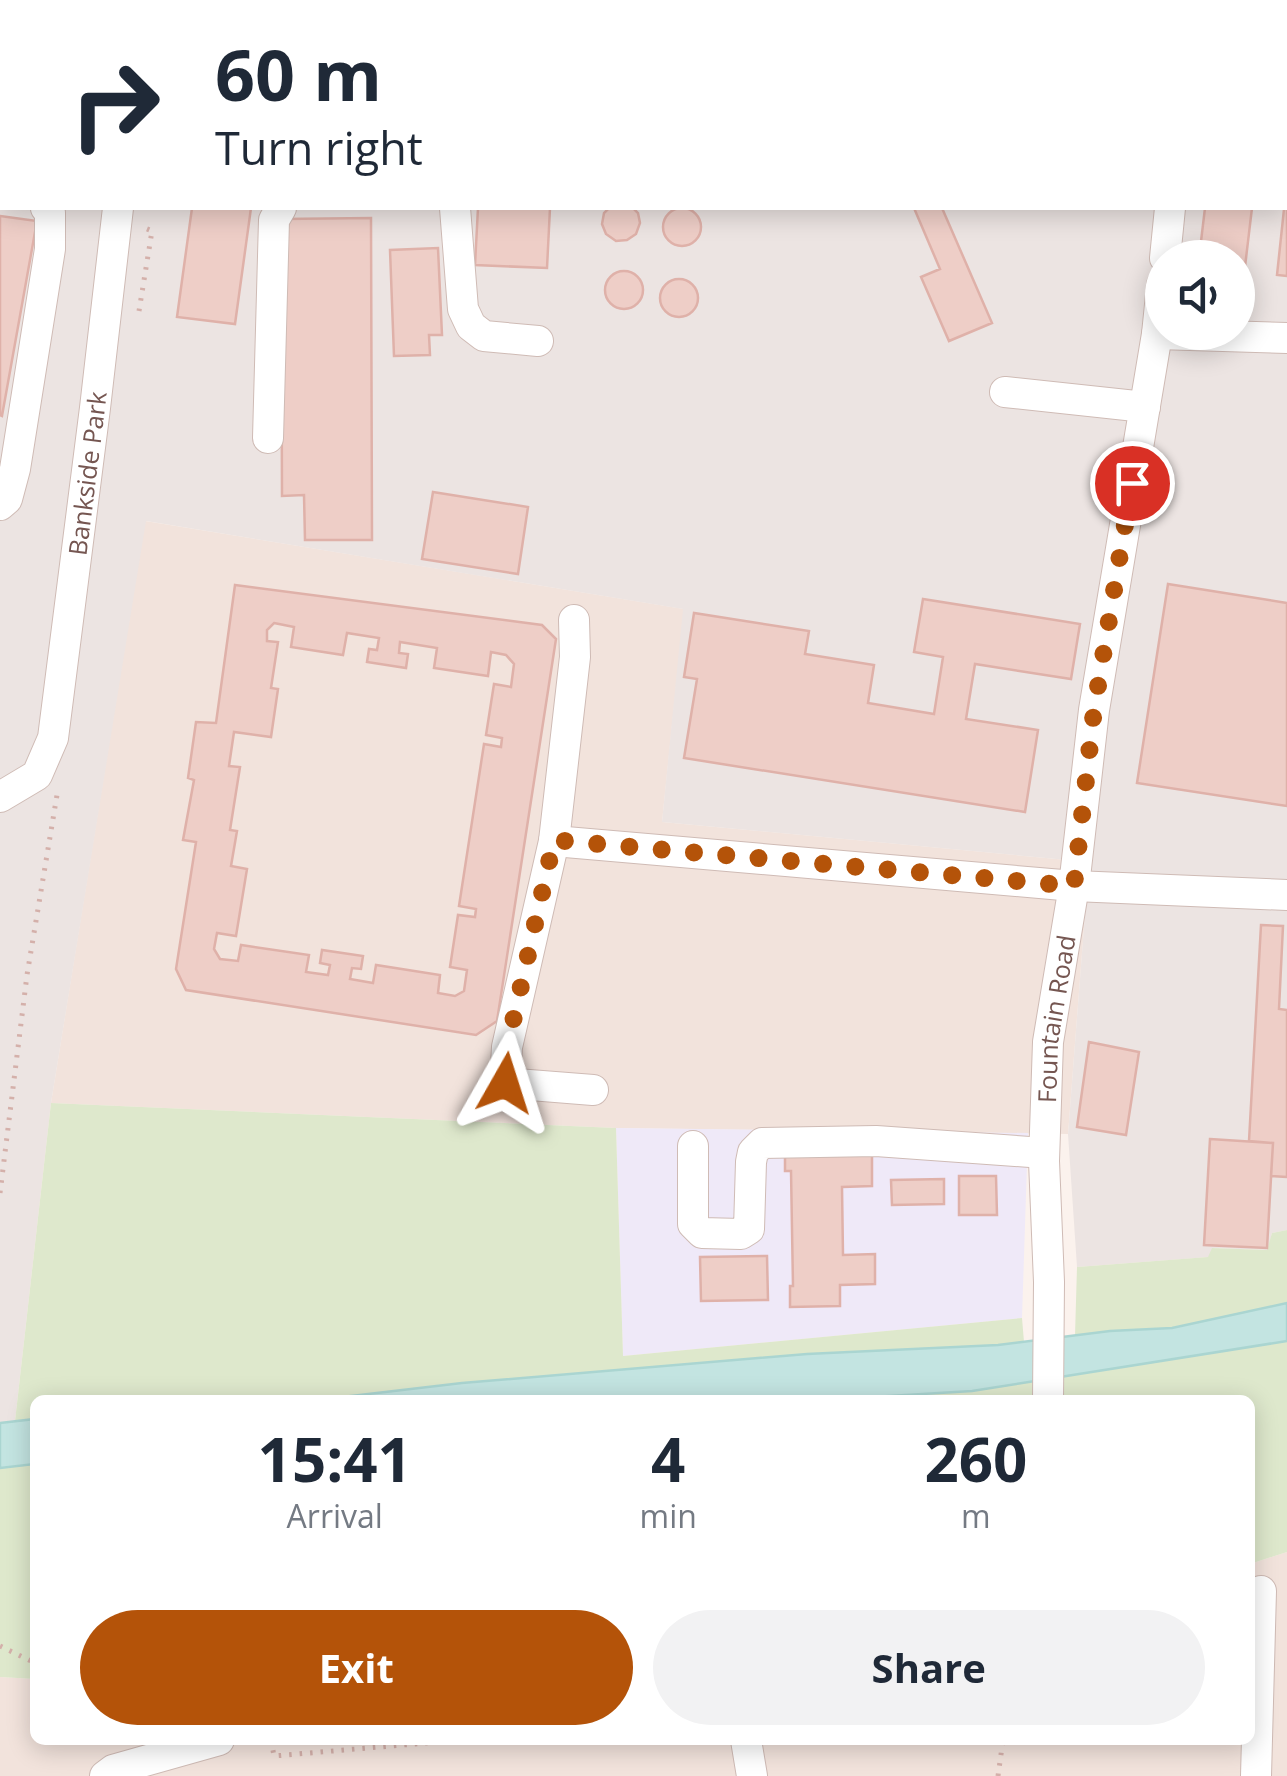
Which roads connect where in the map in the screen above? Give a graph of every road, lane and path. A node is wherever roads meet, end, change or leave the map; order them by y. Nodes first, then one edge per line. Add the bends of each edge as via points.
1 (48, 210) edge
2 (118, 210) edge
3 (280, 210) edge
4 (455, 210) edge
5 (1170, 210) edge
6 (1167, 240) edge
7 (1255, 337) edge
8 (1287, 338) edge
9 (538, 341) dead end
10 (1154, 350) edge
11 (1004, 392) dead end
12 (1145, 407) junction
13 (268, 438) dead end
14 (0, 505) edge
15 (574, 620) dead end
16 (0, 796) edge
17 (554, 840) junction
18 (1074, 886) junction
19 (1287, 895) edge
20 (593, 1090) dead end
21 (692, 1146) dead end
22 (1044, 1153) junction
23 (1048, 1395) edge
24 (1266, 1589) edge
25 (0, 1646) edge
26 (30, 1661) edge
27 (201, 1745) edge
28 (272, 1745) edge
29 (402, 1745) edge
30 (747, 1745) edge
31 (1002, 1745) edge
32 (105, 1776) edge
33 (752, 1776) edge
34 (998, 1776) edge
35 (1256, 1776) edge

1 - 14 street via 50,249 15,469 8,500
2 - 16 street, Bankside Park via 53,738 36,775
3 - 13 street via 274,220
4 - 9 street via 463,309 472,326 484,336
5 - 6 street
7 - 8 street
10 - 12 street, Fountain Road
11 - 12 street
12 - 18 street, Fountain Road via 1094,710
15 - 17 street
17 - 18 street
17 - 20 street via 505,1083
18 - 19 street
18 - 22 street, Fountain Road via 1048,1042
21 - 22 street via 696,1230 741,1234 749,1228 751,1162 762,1143 876,1142
22 - 23 street, Fountain Road
24 - 35 street
25 - 26 path
27 - 32 street
28 - 29 path via 274,1756
30 - 33 street
31 - 34 path

